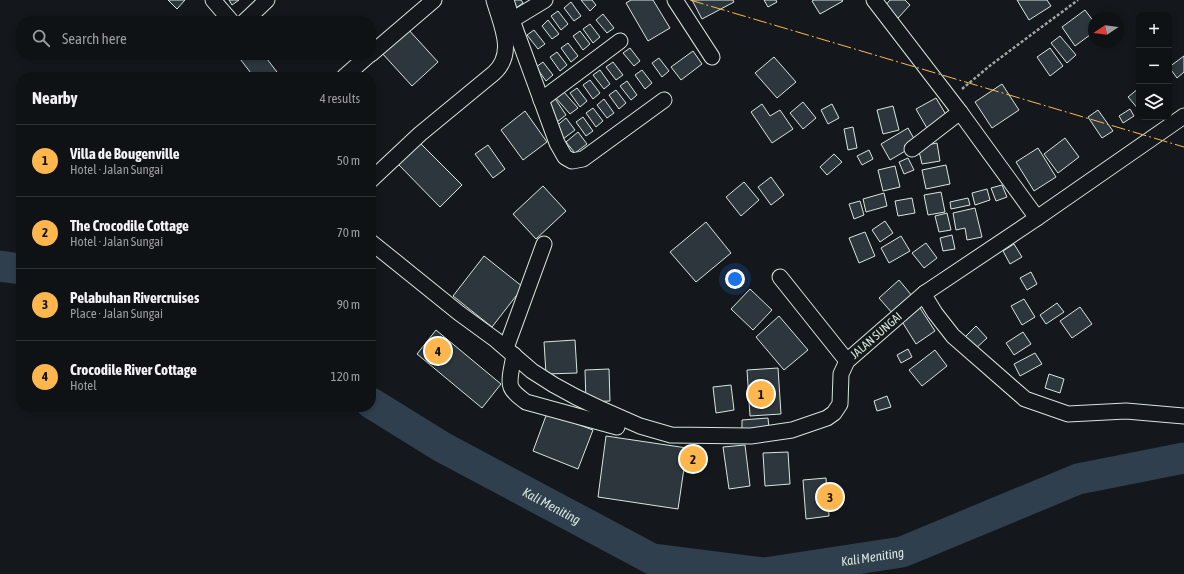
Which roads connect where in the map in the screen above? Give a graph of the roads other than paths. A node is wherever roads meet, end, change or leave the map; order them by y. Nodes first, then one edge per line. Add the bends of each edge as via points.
1 (213, 0) edge
2 (267, 0) edge
3 (434, 0) edge
4 (494, 0) edge
5 (506, 0) edge
6 (544, 0) edge
7 (675, 0) edge
8 (874, 0) edge
9 (227, 16) edge
10 (250, 16) edge
11 (512, 20) junction
12 (620, 41) dead end
13 (376, 49) edge
14 (712, 57) dead end
15 (363, 60) edge
16 (350, 72) edge
17 (541, 100) junction
18 (664, 100) dead end
19 (960, 112) junction
20 (1184, 116) edge
21 (912, 149) dead end
22 (376, 175) edge
23 (1037, 218) junction
24 (544, 244) dead end
25 (376, 246) edge
26 (780, 277) dead end
27 (925, 293) junction
28 (510, 352) junction
29 (848, 361) junction
30 (1184, 416) edge
31 (617, 427) dead end

1 - 9 street
2 - 10 street
3 - 13 street
4 - 22 street via 506,45 501,66 420,134
5 - 11 street
6 - 11 street
7 - 14 street
8 - 19 street
11 - 17 street
12 - 17 street
15 - 16 street
17 - 18 street via 557,143 565,157 572,161 582,159
19 - 21 street
19 - 23 street
20 - 23 street, JALAN SUNGAI
23 - 27 street, JALAN SUNGAI
24 - 28 street
25 - 28 street, JALAN SUNGAI
26 - 29 street
27 - 29 street, JALAN SUNGAI
27 - 30 street via 935,313 953,336 1025,399 1068,414 1126,411
28 - 29 street, JALAN SUNGAI via 532,371 576,397 640,426 671,435 751,436 792,430 827,418 840,404 841,374
28 - 31 street via 511,388 526,402

